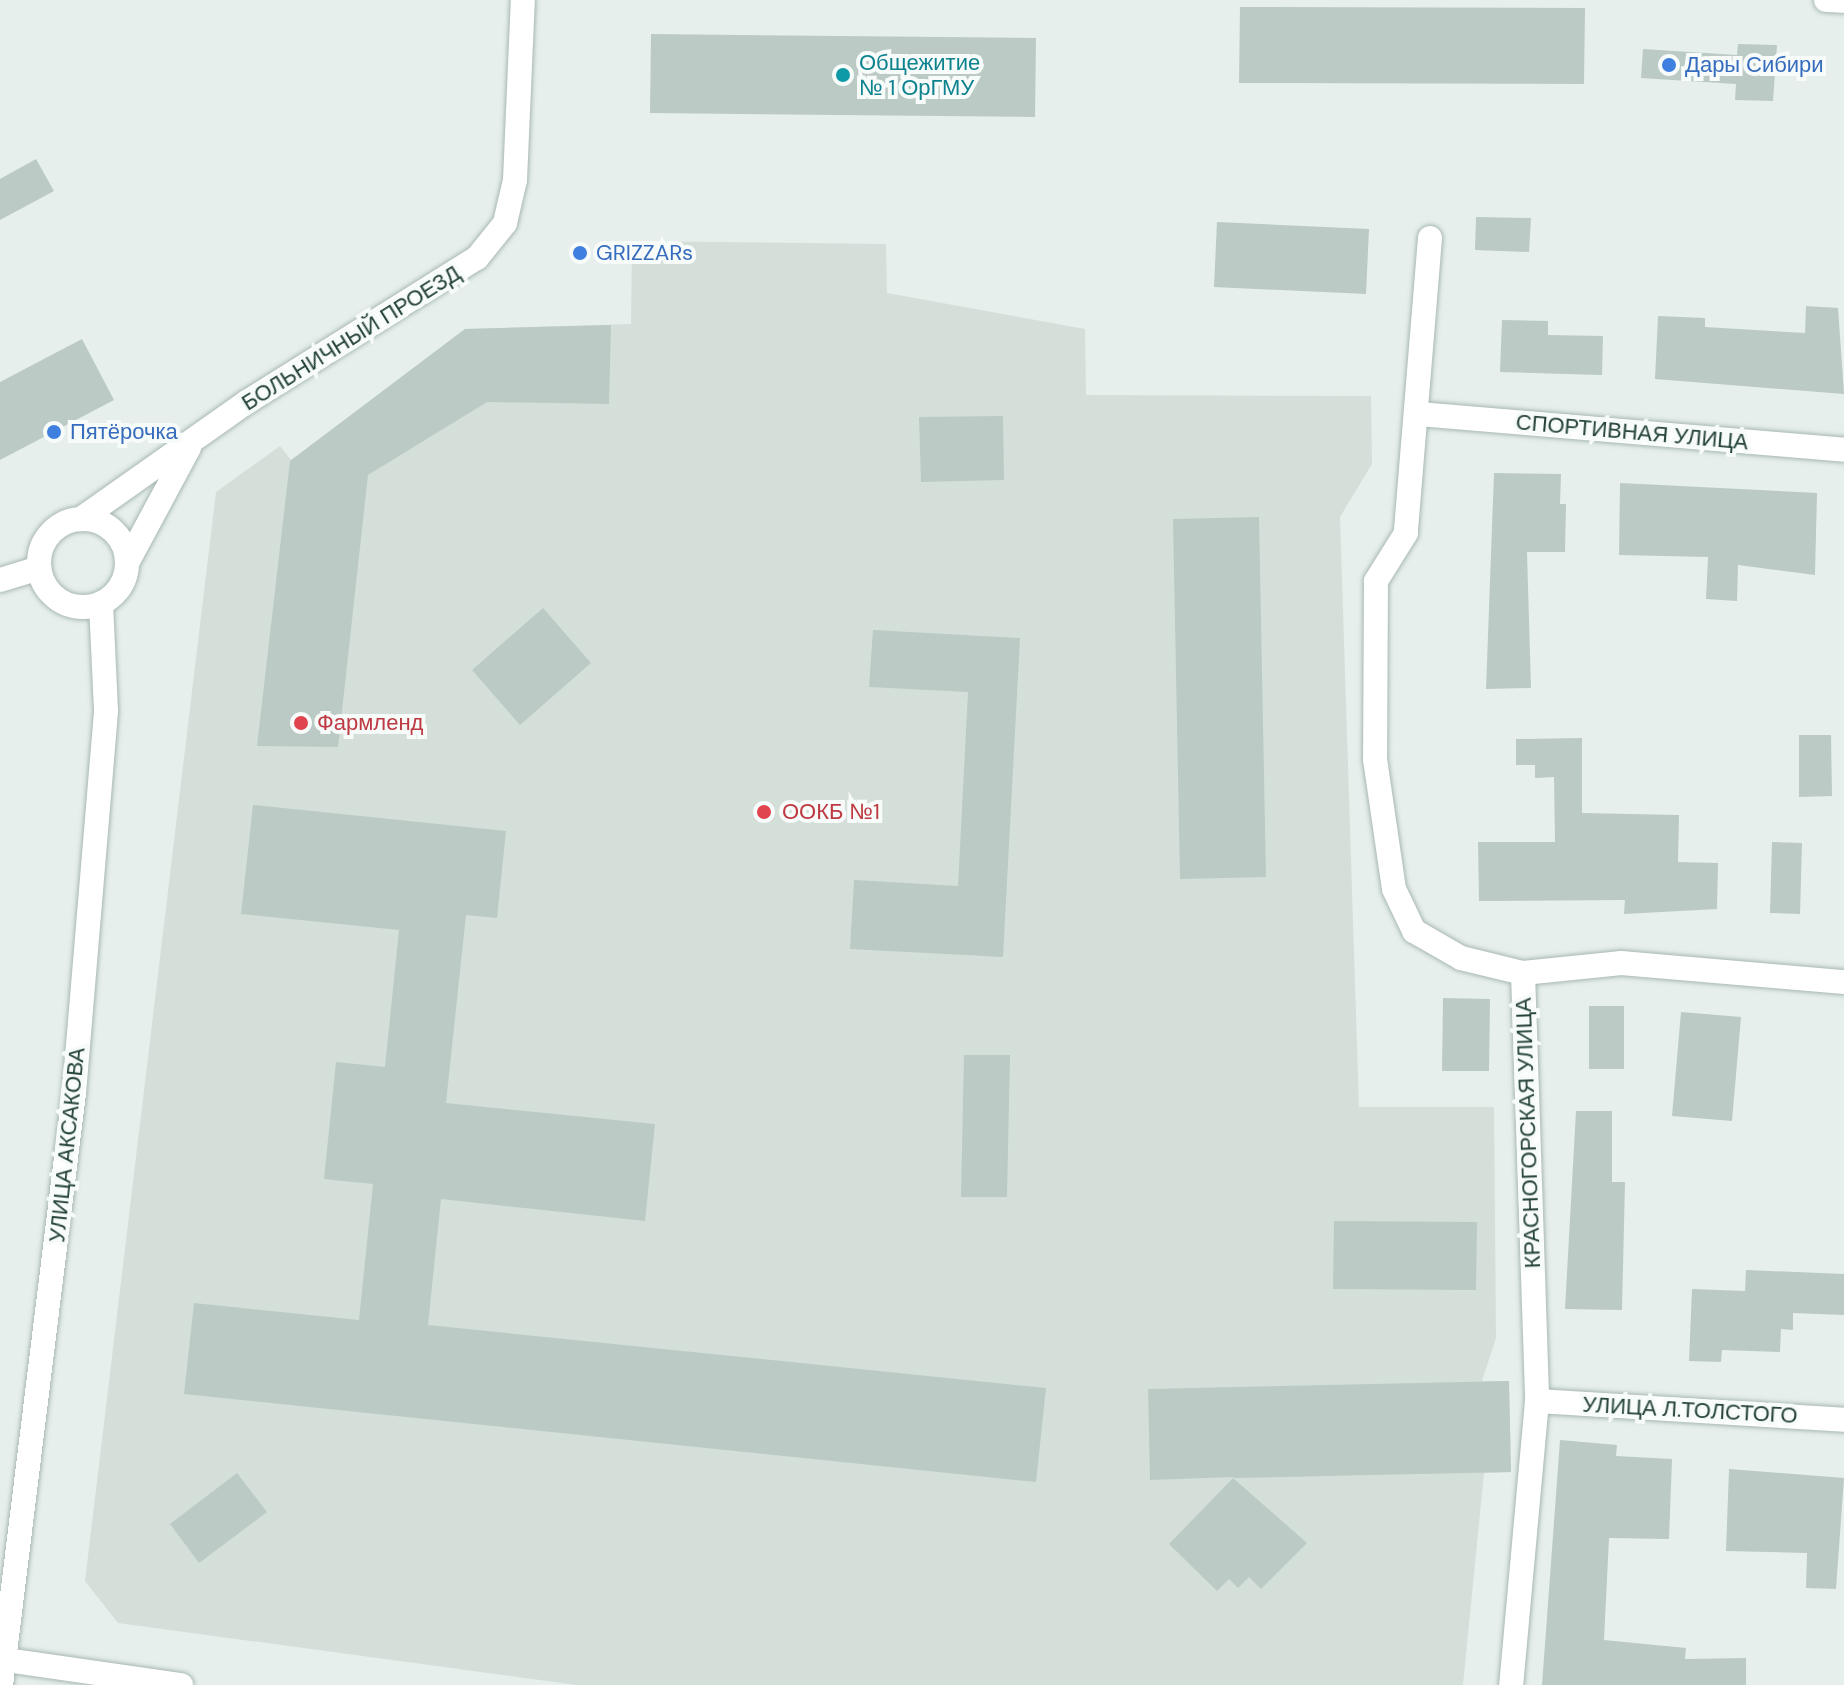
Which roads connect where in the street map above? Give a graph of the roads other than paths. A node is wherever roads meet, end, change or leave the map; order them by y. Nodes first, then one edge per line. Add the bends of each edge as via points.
1 (523, 0) edge
2 (1826, 0) edge
3 (1844, 1) edge
4 (1430, 238) dead end
5 (1419, 414) junction
6 (192, 443) junction
7 (1844, 450) edge
8 (81, 519) junction
9 (127, 563) junction
10 (39, 568) junction
11 (0, 580) edge
12 (101, 603) junction
13 (1523, 973) junction
14 (1844, 982) edge
15 (1537, 1401) junction
16 (1844, 1420) edge
17 (2, 1659) edge
18 (1, 1685) edge
19 (181, 1685) edge
20 (1511, 1685) edge

1 - 6 street, БОЛЬНИЧНЫЙ ПРОЕЗД via 515,180 505,223 477,258
2 - 3 street
4 - 5 street, КРАСНОГОРСКАЯ УЛИЦА
5 - 7 street, СПОРТИВНАЯ УЛИЦА
5 - 13 street, КРАСНОГОРСКАЯ УЛИЦА via 1406,533 1376,581 1375,759 1394,889 1414,931 1461,958
6 - 8 street, БОЛЬНИЧНЫЙ ПРОЕЗД
6 - 9 street, БОЛЬНИЧНЫЙ ПРОЕЗД
8 - 9 street via 110,528
8 - 10 street via 54,529
9 - 12 street via 124,580
10 - 11 street
10 - 12 street via 61,601
12 - 17 street, УЛИЦА АКСАКОВА via 106,710 74,1093
13 - 14 street via 1621,963
13 - 15 street, КРАСНОГОРСКАЯ УЛИЦА
15 - 16 street, УЛИЦА Л.ТОЛСТОГО
15 - 20 street, КРАСНОГОРСКАЯ УЛИЦА
17 - 18 street, УЛИЦА АКСАКОВА
17 - 19 street

